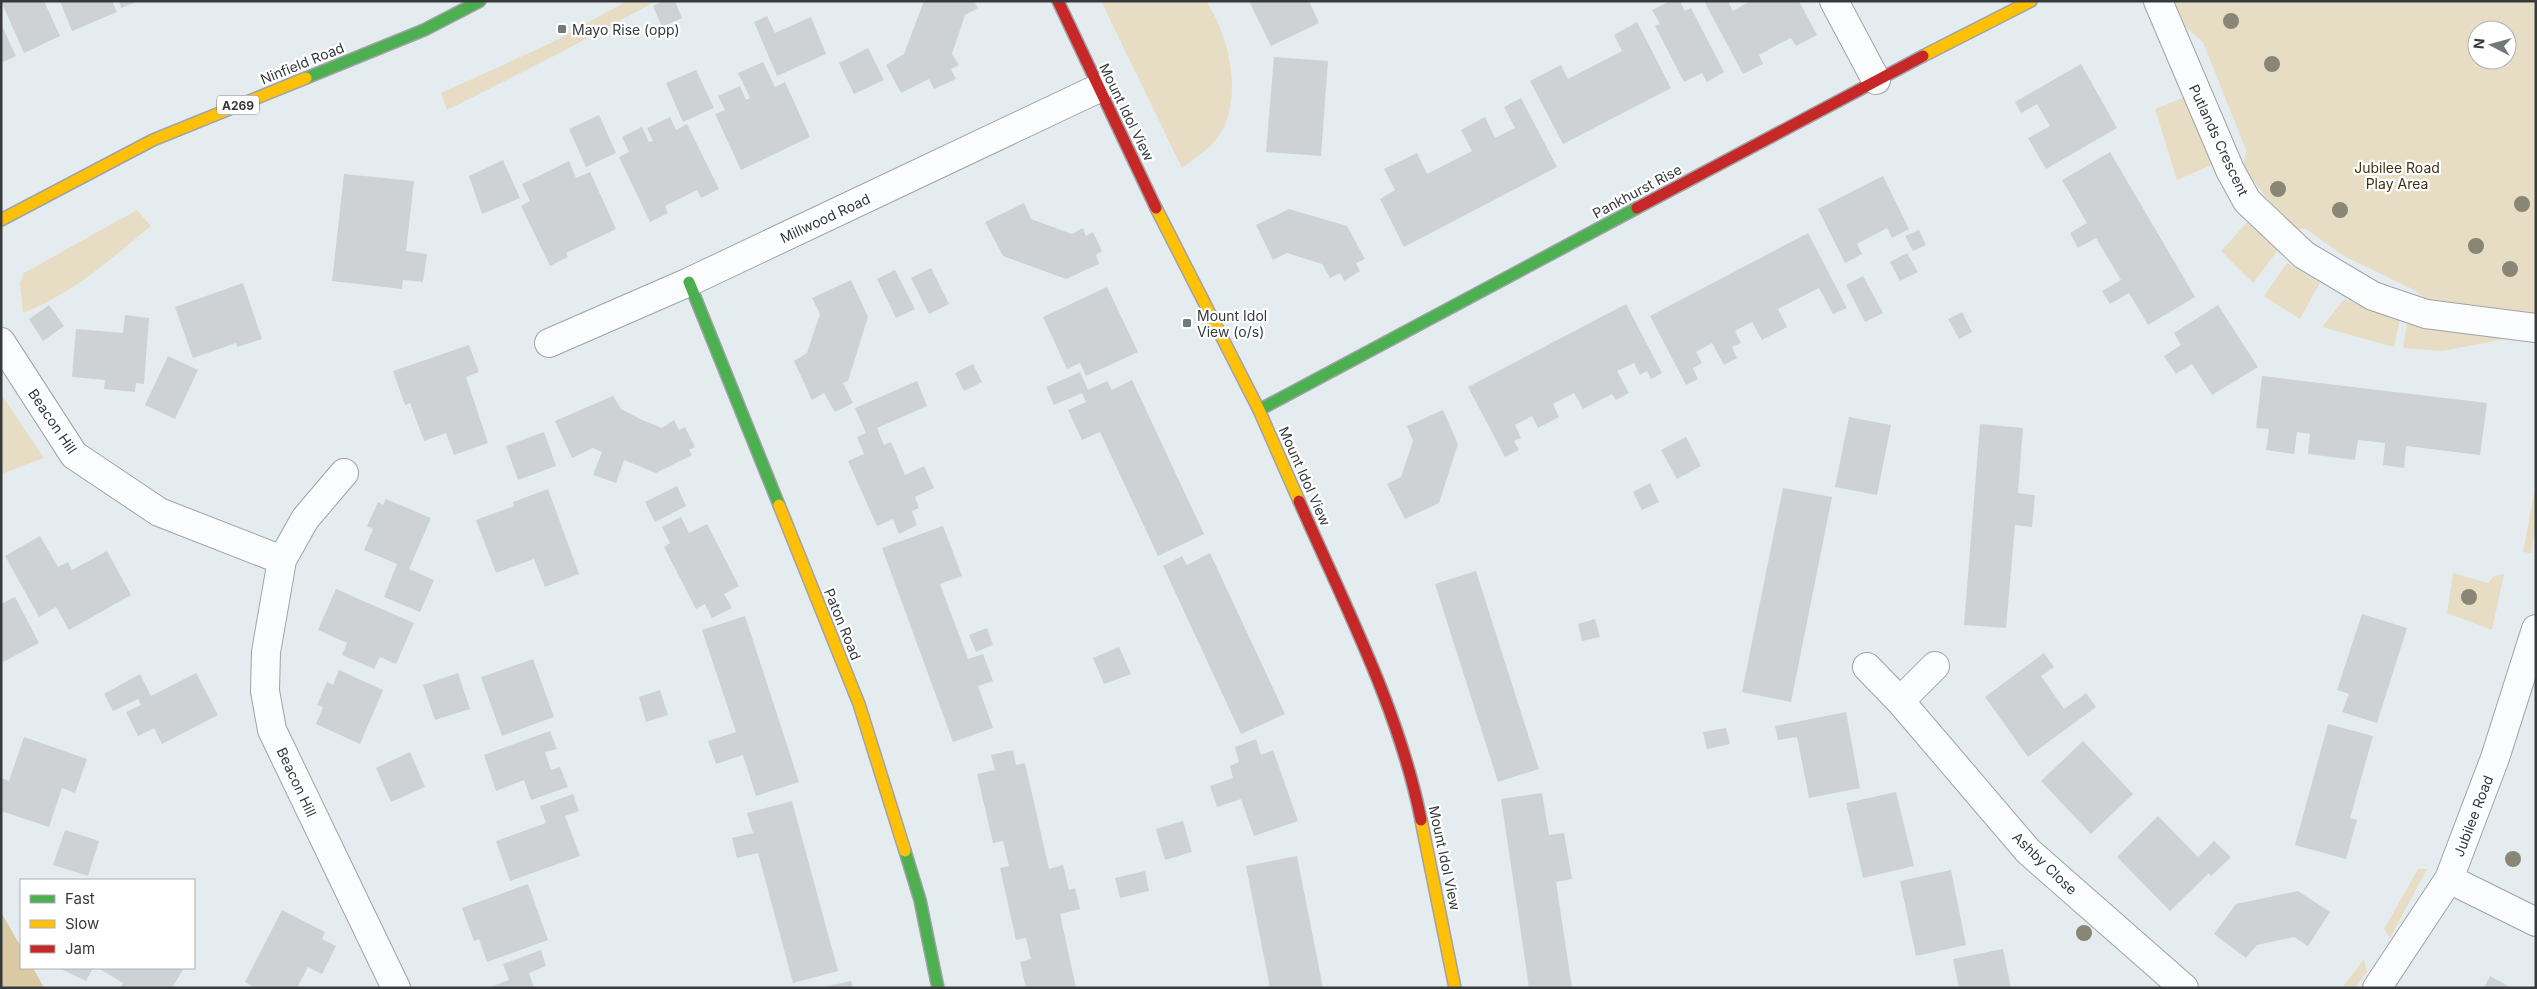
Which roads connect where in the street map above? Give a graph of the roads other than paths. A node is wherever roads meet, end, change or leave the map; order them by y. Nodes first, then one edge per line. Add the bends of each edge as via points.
1 (480, 1) edge
2 (1058, 1) edge
3 (1834, 1) edge
4 (2031, 1) edge
5 (2158, 1) edge
6 (1876, 80) junction
7 (1099, 88) junction
8 (1, 220) edge
9 (689, 282) junction
10 (2536, 328) edge
11 (1, 342) edge
12 (549, 343) dead end
13 (1259, 410) junction
14 (344, 473) dead end
15 (282, 560) junction
16 (2536, 630) edge
17 (1935, 666) dead end
18 (1868, 667) dead end
19 (1900, 701) junction
20 (2449, 879) junction
21 (2536, 922) edge
22 (396, 988) edge
23 (938, 988) edge
24 (1455, 988) edge
25 (2184, 988) edge
26 (2377, 988) edge

1 - 8 street, Ninfield Road / A269 via 424,30 153,140
2 - 7 street, Mount Idol View
3 - 6 street
4 - 6 street, Pankhurst Rise
5 - 10 street, Putlands Crescent via 2230,170 2247,201 2304,255 2373,296 2426,314
6 - 13 street, Pankhurst Rise
7 - 9 street, Millwood Road
7 - 13 street, Mount Idol View
9 - 12 street, Millwood Road
9 - 23 street, Paton Road via 859,704 920,900
11 - 15 street, Beacon Hill via 74,455 160,512
13 - 24 street, Mount Idol View via 1374,672 1412,775
14 - 15 street, Beacon Hill via 305,519
15 - 22 street, Beacon Hill via 266,652 265,691 272,730
16 - 20 street, Jubilee Road via 2495,758
17 - 19 street
18 - 19 street, Ashby Close
19 - 25 street, Ashby Close via 2028,851
20 - 21 street
20 - 26 street, Jubilee Road

